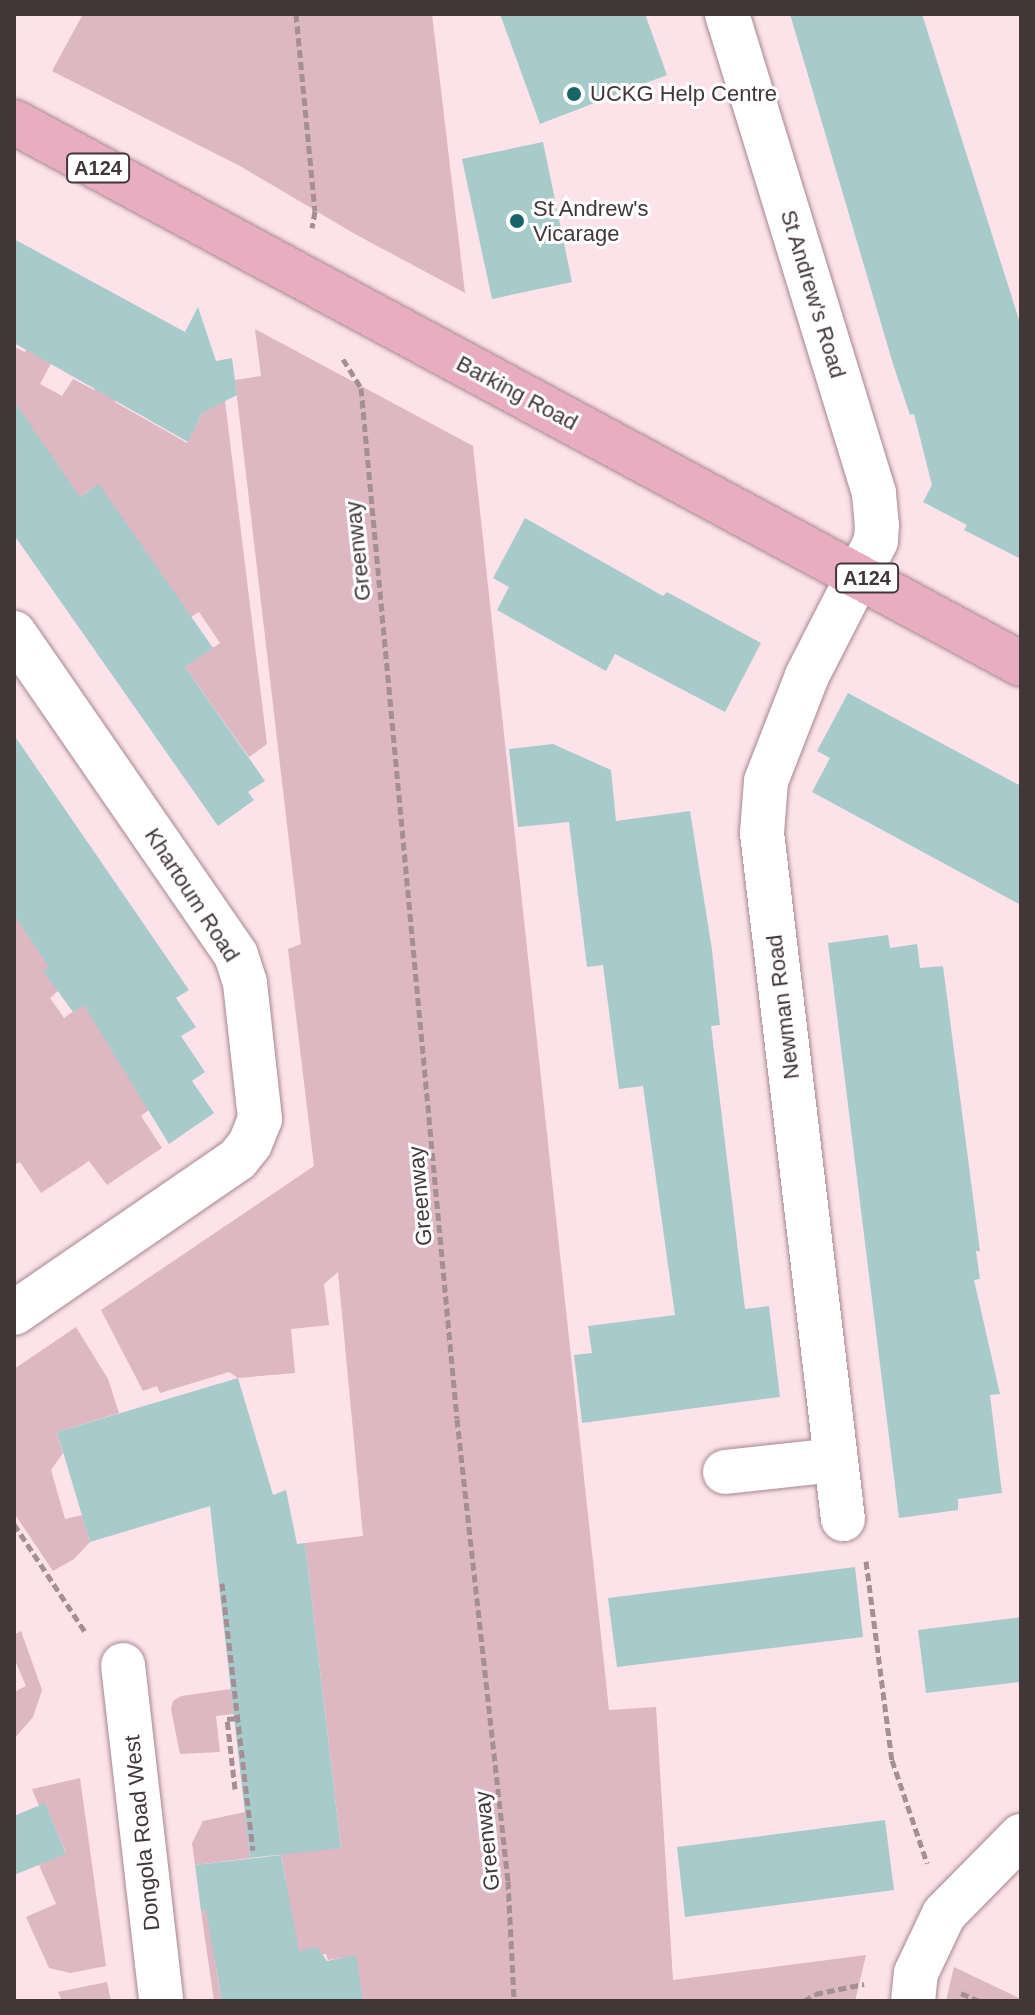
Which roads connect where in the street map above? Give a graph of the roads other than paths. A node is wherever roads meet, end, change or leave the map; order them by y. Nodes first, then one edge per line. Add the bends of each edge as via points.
1 (727, 14) edge
2 (14, 122) edge
3 (858, 573) junction
4 (14, 633) edge
5 (1021, 664) edge
6 (14, 1313) edge
7 (835, 1460) junction
8 (725, 1472) dead end
9 (843, 1519) road end
10 (123, 1665) road end
11 (1021, 1836) edge
12 (914, 1987) edge
13 (161, 2001) edge

1 - 3 street, St Andrew's Road via 874,493 876,541
2 - 3 main road, Barking Road / A124
3 - 5 main road, Barking Road / A124
3 - 7 street, Newman Road via 807,676 766,781 762,833
4 - 6 street, Khartoum Road via 236,955 245,983 260,1119 238,1159
7 - 8 street
7 - 9 street, Newman Road
10 - 13 street, Dongola Road West
11 - 12 street via 944,1914

